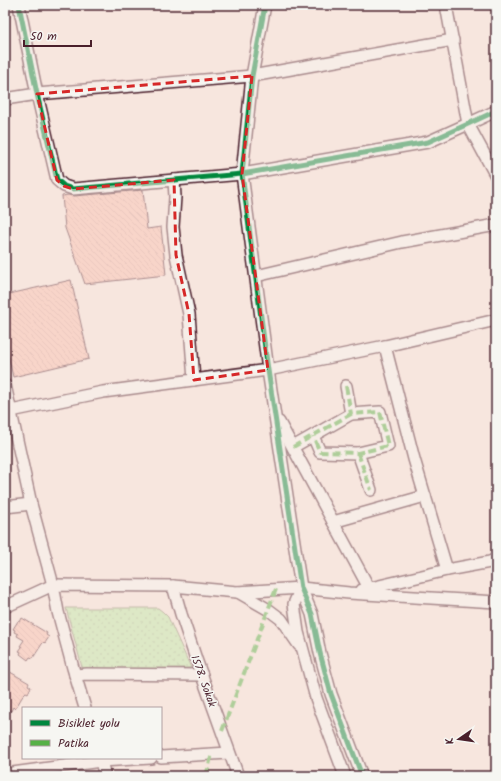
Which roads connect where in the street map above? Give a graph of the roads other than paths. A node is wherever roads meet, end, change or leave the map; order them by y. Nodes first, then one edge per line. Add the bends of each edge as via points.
1 (19, 5) edge
2 (265, 5) edge
3 (446, 5) edge
4 (452, 40) junction
5 (252, 76) junction
6 (37, 94) junction
7 (5, 99) edge
8 (496, 111) edge
9 (468, 124) junction
10 (242, 174) junction
11 (496, 176) edge
12 (174, 180) junction
13 (496, 225) edge
14 (256, 276) junction
15 (496, 320) edge
16 (385, 346) junction
17 (268, 370) junction
18 (194, 380) junction
19 (5, 385) edge
20 (346, 386) dead end
21 (11, 411) junction
22 (351, 414) junction
23 (275, 415) junction
24 (313, 436) junction
25 (293, 447) junction
26 (358, 454) junction
27 (371, 490) dead end
28 (425, 496) junction
29 (31, 504) junction
30 (5, 508) edge
31 (333, 522) junction
32 (496, 559) edge
33 (446, 570) junction
34 (53, 585) junction
35 (172, 586) junction
36 (301, 588) junction
37 (369, 588) junction
38 (238, 592) junction
39 (349, 593) junction
40 (496, 602) edge
41 (5, 606) edge
42 (304, 652) junction
43 (75, 675) junction
44 (202, 675) junction
45 (85, 707) edge
46 (229, 753) junction
47 (162, 757) edge
48 (126, 759) edge
49 (100, 760) edge
50 (5, 774) edge
51 (105, 776) edge
52 (238, 776) edge
53 (345, 776) edge
54 (362, 776) edge

1 - 6 street
2 - 5 street
3 - 4 street
4 - 5 street
4 - 9 street
5 - 6 street
5 - 10 street
6 - 7 street
6 - 12 street via 57,180 64,186 73,188
8 - 9 street
9 - 10 street via 428,142
9 - 11 street
10 - 12 street
10 - 14 street
12 - 18 street via 173,228 189,314
13 - 14 street via 402,242
14 - 17 street
15 - 16 street
16 - 17 street
16 - 28 street
17 - 18 street
17 - 23 street
18 - 21 street via 103,392
19 - 21 street
20 - 22 street
21 - 29 street
22 - 24 street
22 - 26 street via 380,412 388,446
23 - 25 street
23 - 36 street
24 - 25 street
24 - 26 street via 320,452
25 - 31 street
26 - 27 street
28 - 31 street
28 - 33 street
29 - 30 street
29 - 34 street
31 - 37 street
32 - 33 street
33 - 37 street
34 - 35 street
34 - 41 street
34 - 43 street
35 - 38 street
35 - 44 street, 1578. Sokak
36 - 38 street
36 - 39 street
36 - 42 street via 294,604
36 - 54 street via 312,614 331,694
37 - 39 street
38 - 42 street via 281,619
39 - 40 street
42 - 53 street via 316,698
43 - 44 street
43 - 45 street
44 - 46 street, 1578. Sokak
46 - 47 street
46 - 52 street, 1578. Sokak
48 - 49 street
49 - 50 street
49 - 51 street

